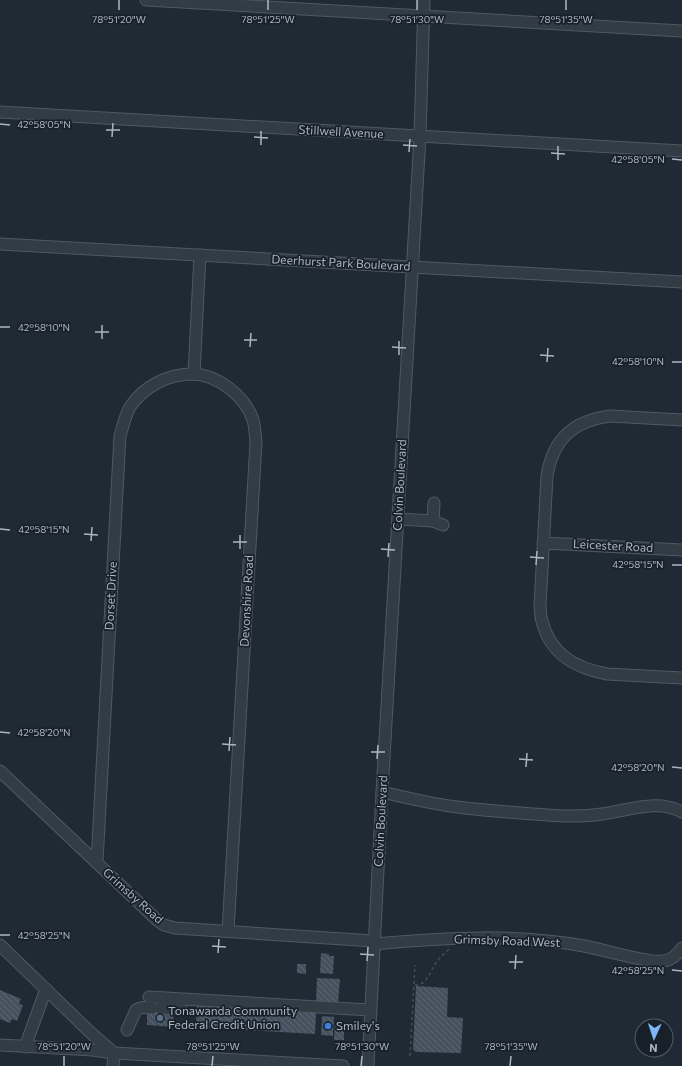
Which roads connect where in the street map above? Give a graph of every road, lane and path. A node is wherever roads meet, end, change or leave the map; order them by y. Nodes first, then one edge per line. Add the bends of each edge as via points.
1 (146, 0) edge
2 (424, 0) edge
3 (424, 16) junction
4 (682, 31) edge
5 (0, 112) edge
6 (420, 136) junction
7 (682, 151) edge
8 (0, 244) edge
9 (200, 255) junction
10 (412, 266) junction
11 (682, 282) edge
12 (194, 374) junction
13 (682, 420) edge
14 (434, 503) dead end
15 (398, 519) junction
16 (543, 543) junction
17 (682, 550) edge
18 (682, 678) edge
19 (0, 771) edge
20 (382, 792) junction
21 (682, 812) edge
22 (97, 862) junction
23 (228, 932) junction
24 (374, 943) junction
25 (0, 945) edge
26 (452, 946) dead end
27 (682, 948) edge
28 (415, 965) dead end
29 (414, 985) junction
30 (46, 989) junction
31 (149, 997) dead end
32 (181, 1010) dead end
33 (370, 1010) junction
34 (127, 1030) dead end
35 (0, 1045) edge
36 (25, 1047) junction
37 (114, 1053) junction
38 (410, 1056) dead end
39 (113, 1066) edge
40 (344, 1066) edge
41 (368, 1066) edge

1 - 3 street
2 - 3 street, Colvin Boulevard
3 - 4 street
3 - 6 street, Colvin Boulevard
5 - 6 street, Stillwell Avenue
6 - 7 street, Stillwell Avenue
6 - 10 street, Colvin Boulevard
8 - 9 street, Deerhurst Park Boulevard
9 - 10 street, Deerhurst Park Boulevard
9 - 12 street
10 - 11 street, Deerhurst Park Boulevard
10 - 15 street, Colvin Boulevard
12 - 22 street, Dorset Drive via 171,377 148,388 131,406 120,436
12 - 23 street, Devonshire Road via 215,380 238,396 253,420 256,442
13 - 16 street via 610,416 587,421 567,433 556,446 546,476
14 - 15 street via 438,523
15 - 20 street, Colvin Boulevard
16 - 17 street, Leicester Road
16 - 18 street via 541,620 552,646 558,652 569,661 596,672
19 - 22 street, Grimsby Road
20 - 21 street via 456,807 548,816 602,814 663,805
20 - 24 street, Colvin Boulevard
22 - 23 street, Grimsby Road via 164,925
23 - 24 street, Grimsby Road
24 - 27 street, Grimsby Road West via 435,939 538,940 586,946 635,958 663,961 673,957
24 - 33 street, Colvin Boulevard
25 - 30 street
26 - 29 path via 436,961 427,979 420,985
28 - 29 path
29 - 38 path
30 - 36 street
30 - 37 street
31 - 33 street
32 - 34 street via 138,1008
33 - 41 street, Colvin Boulevard
35 - 36 street
36 - 37 street
37 - 39 street
37 - 40 street

